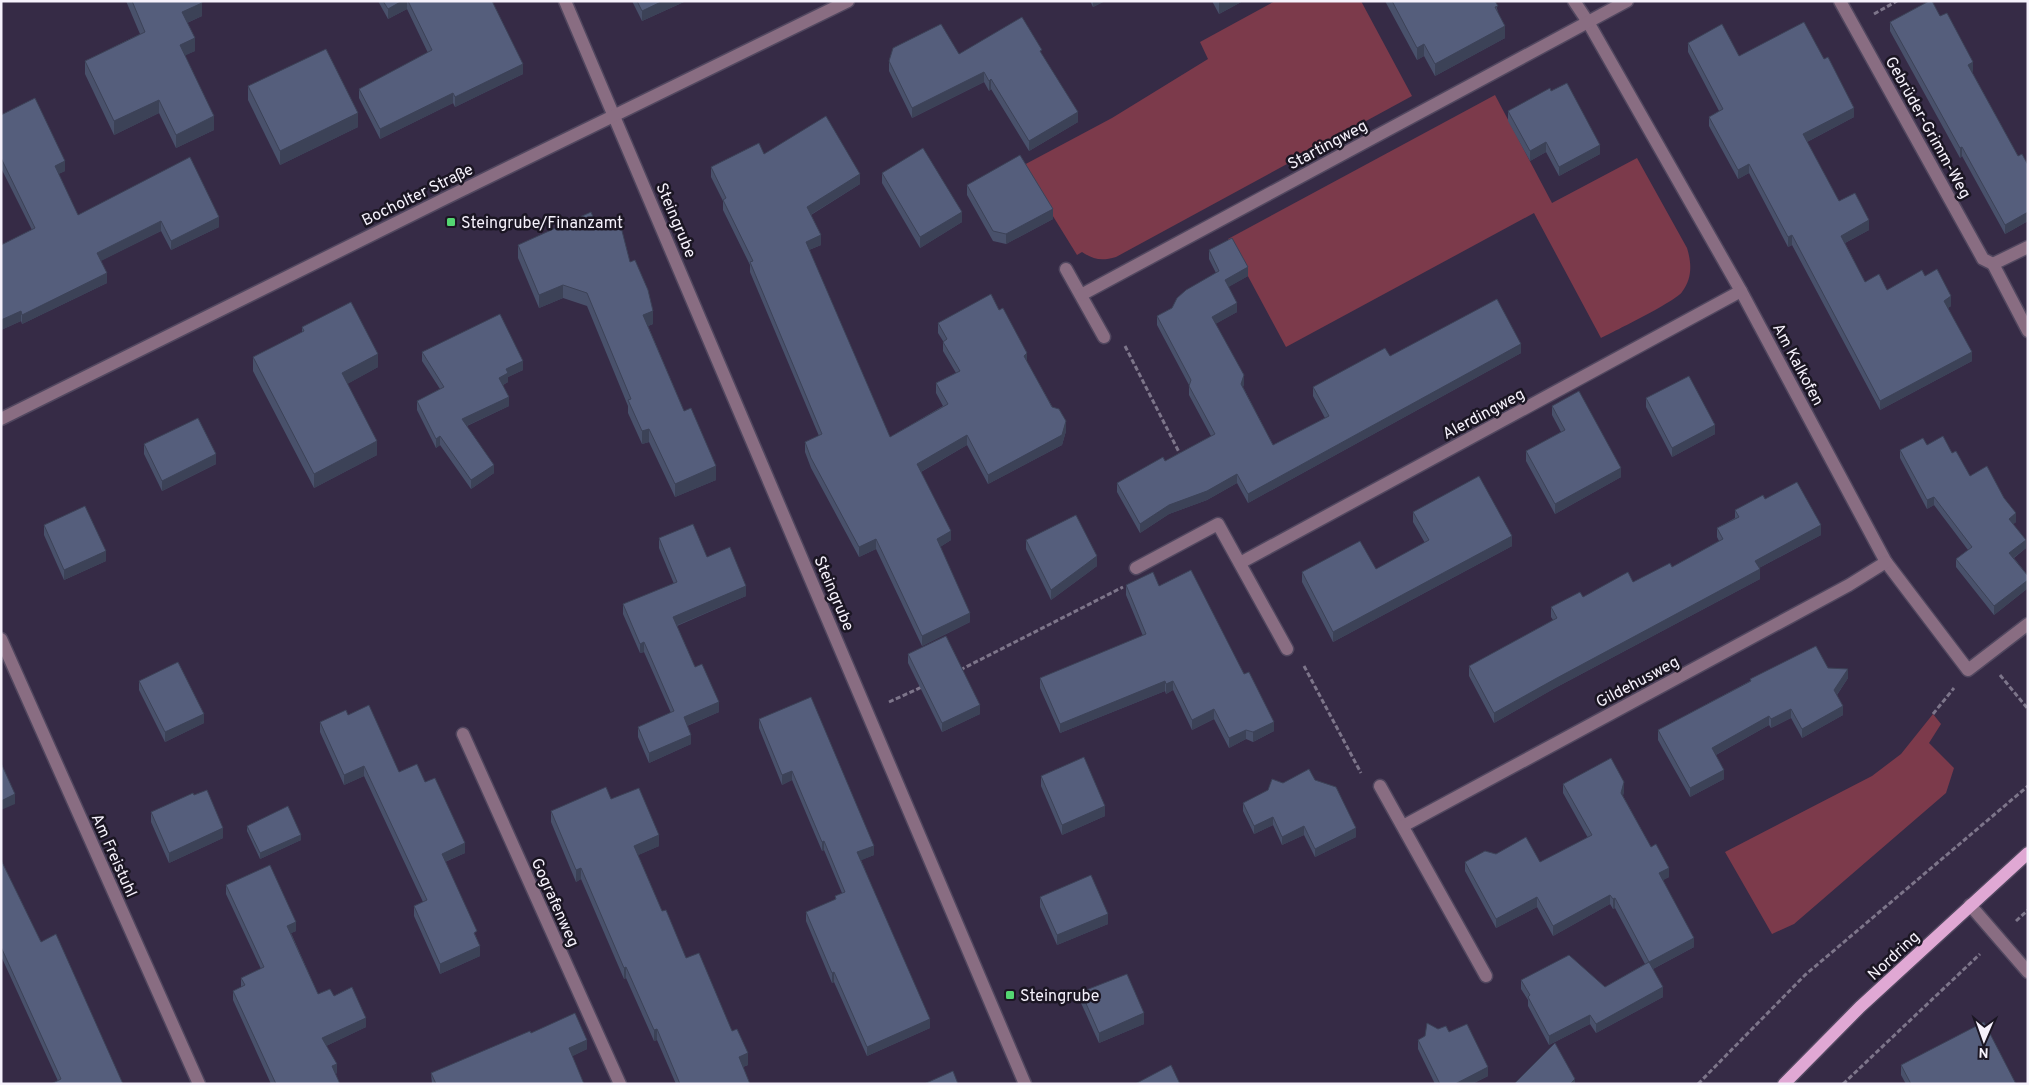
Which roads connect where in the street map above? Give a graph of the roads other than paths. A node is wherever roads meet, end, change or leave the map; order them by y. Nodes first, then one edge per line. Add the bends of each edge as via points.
1 (565, 1) edge
2 (848, 1) edge
3 (1574, 1) edge
4 (1627, 1) edge
5 (1840, 1) edge
6 (1588, 22) junction
7 (614, 116) junction
8 (2028, 247) edge
9 (1993, 264) junction
10 (1066, 269) dead end
11 (1741, 291) junction
12 (1082, 295) junction
13 (2028, 331) edge
14 (1104, 337) road end
15 (1, 419) edge
16 (1886, 562) junction
17 (1240, 563) junction
18 (1136, 568) road end
19 (2028, 624) edge
20 (1, 639) edge
21 (1287, 649) road end
22 (463, 734) dead end
23 (1380, 786) road end
24 (1403, 826) junction
25 (2028, 853) edge
26 (1970, 905) junction
27 (2028, 972) edge
28 (1486, 976) dead end
29 (199, 1084) edge
30 (620, 1084) edge
31 (1025, 1084) edge
32 (1784, 1084) edge

1 - 7 street, Steingrube
2 - 7 street, Bocholter Straße
3 - 6 street, Am Kalkofen
4 - 6 street
5 - 9 street, Gebrüder-Grimm-Weg via 1983,259
6 - 11 street, Am Kalkofen
6 - 12 street, Startingweg
7 - 15 street, Bocholter Straße
7 - 31 street, Steingrube
8 - 9 street
9 - 13 street, Gebrüder-Grimm-Weg
10 - 12 street
11 - 16 street, Am Kalkofen
11 - 17 street, Alerdingweg
12 - 14 street
16 - 19 street, Am Kalkofen via 1968,670
16 - 24 street, Gildehusweg
17 - 18 street via 1218,524
17 - 21 street
20 - 29 street, Am Freistuhl
22 - 30 street, Gografenweg
23 - 24 street
24 - 28 street
25 - 26 main road, Nordring
26 - 27 street
26 - 32 main road, Nordring via 1860,1007

